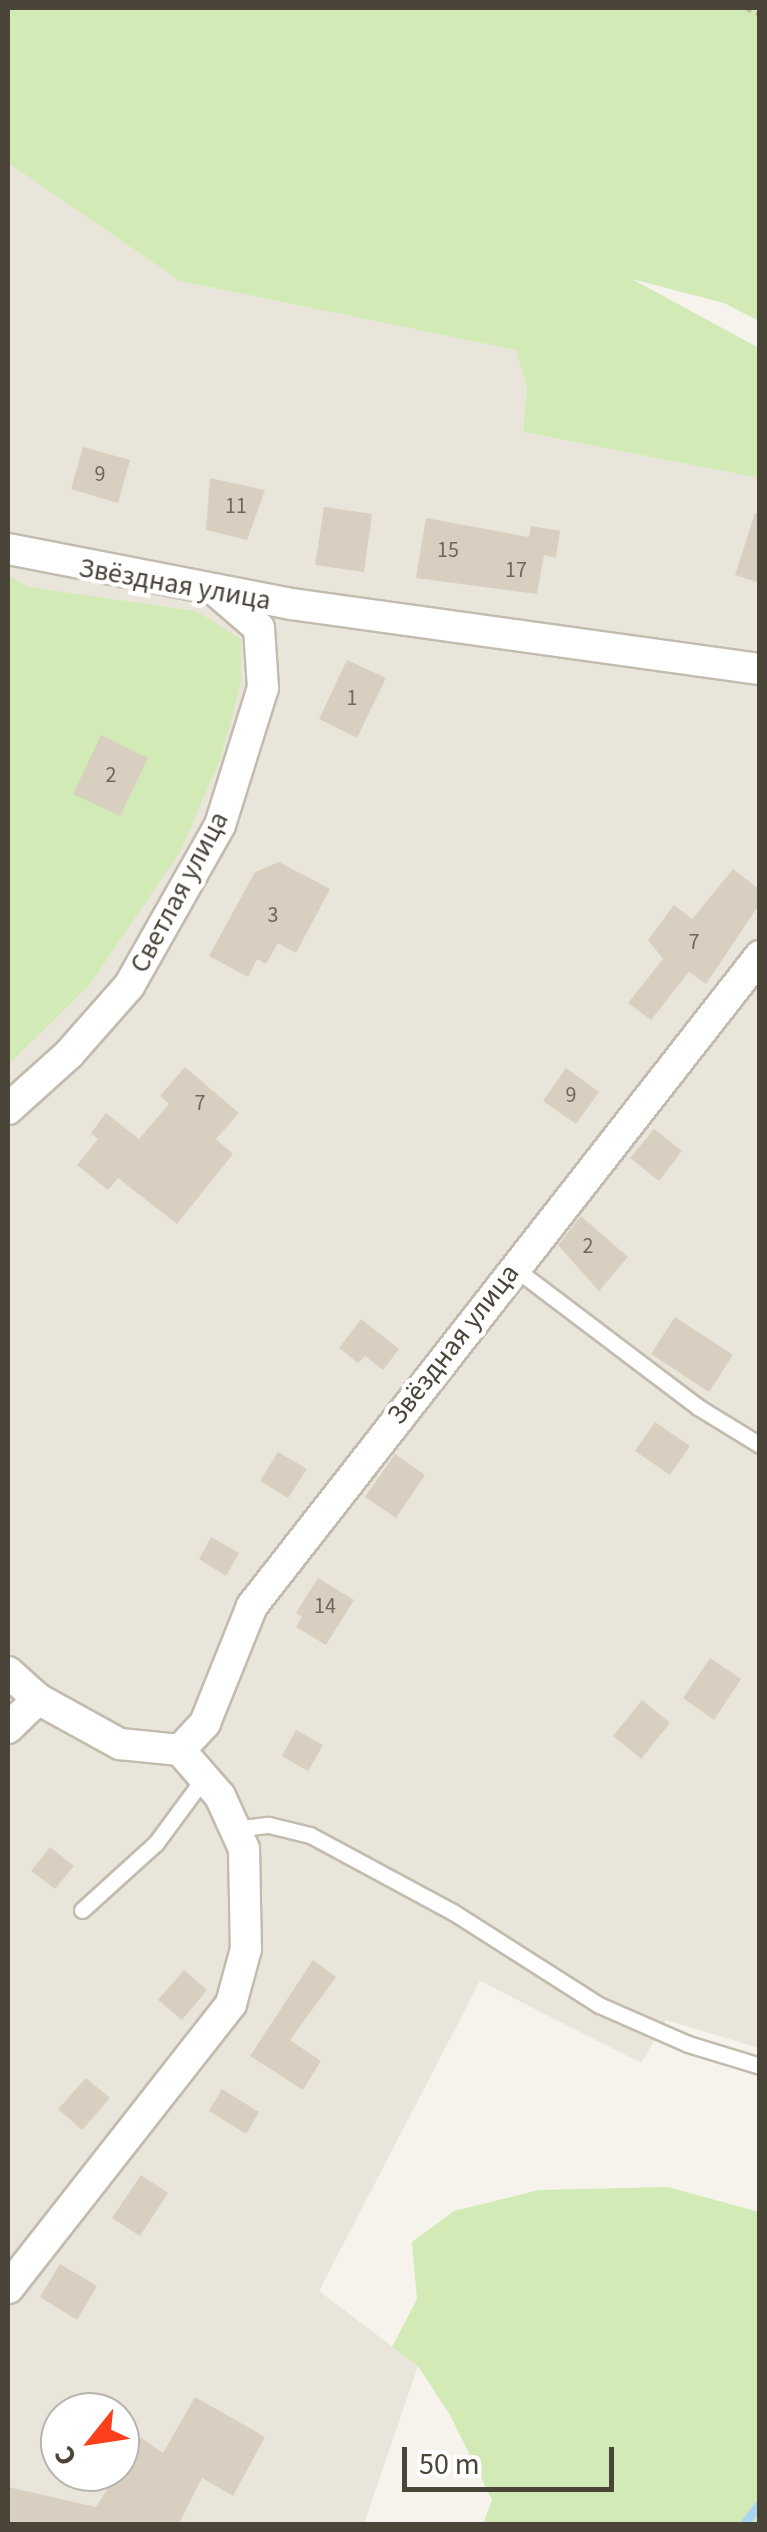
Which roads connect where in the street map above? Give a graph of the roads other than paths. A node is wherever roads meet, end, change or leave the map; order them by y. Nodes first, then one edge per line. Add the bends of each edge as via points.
1 (8, 549) edge
2 (214, 590) junction
3 (760, 670) edge
4 (760, 956) edge
5 (8, 1109) edge
6 (513, 1267) junction
7 (760, 1445) edge
8 (8, 1672) edge
9 (38, 1699) junction
10 (8, 1728) edge
11 (180, 1750) junction
12 (204, 1778) junction
13 (234, 1829) junction
14 (82, 1910) dead end
15 (760, 2066) edge
16 (8, 2288) edge

1 - 2 street, Звёздная улица
2 - 3 street, Звёздная улица
2 - 5 street, Светлая улица via 259,628 263,688 220,825 129,986
4 - 6 street, Звёздная улица
6 - 7 lane via 698,1407
6 - 11 street, Звёздная улица via 252,1606 204,1724
8 - 9 street
9 - 10 street
9 - 11 street via 120,1744
11 - 12 street
12 - 13 street
12 - 14 lane via 156,1843
13 - 15 lane via 269,1825 310,1835 453,1912 599,2004 688,2044
13 - 16 street via 244,1850 246,1949 231,2004

